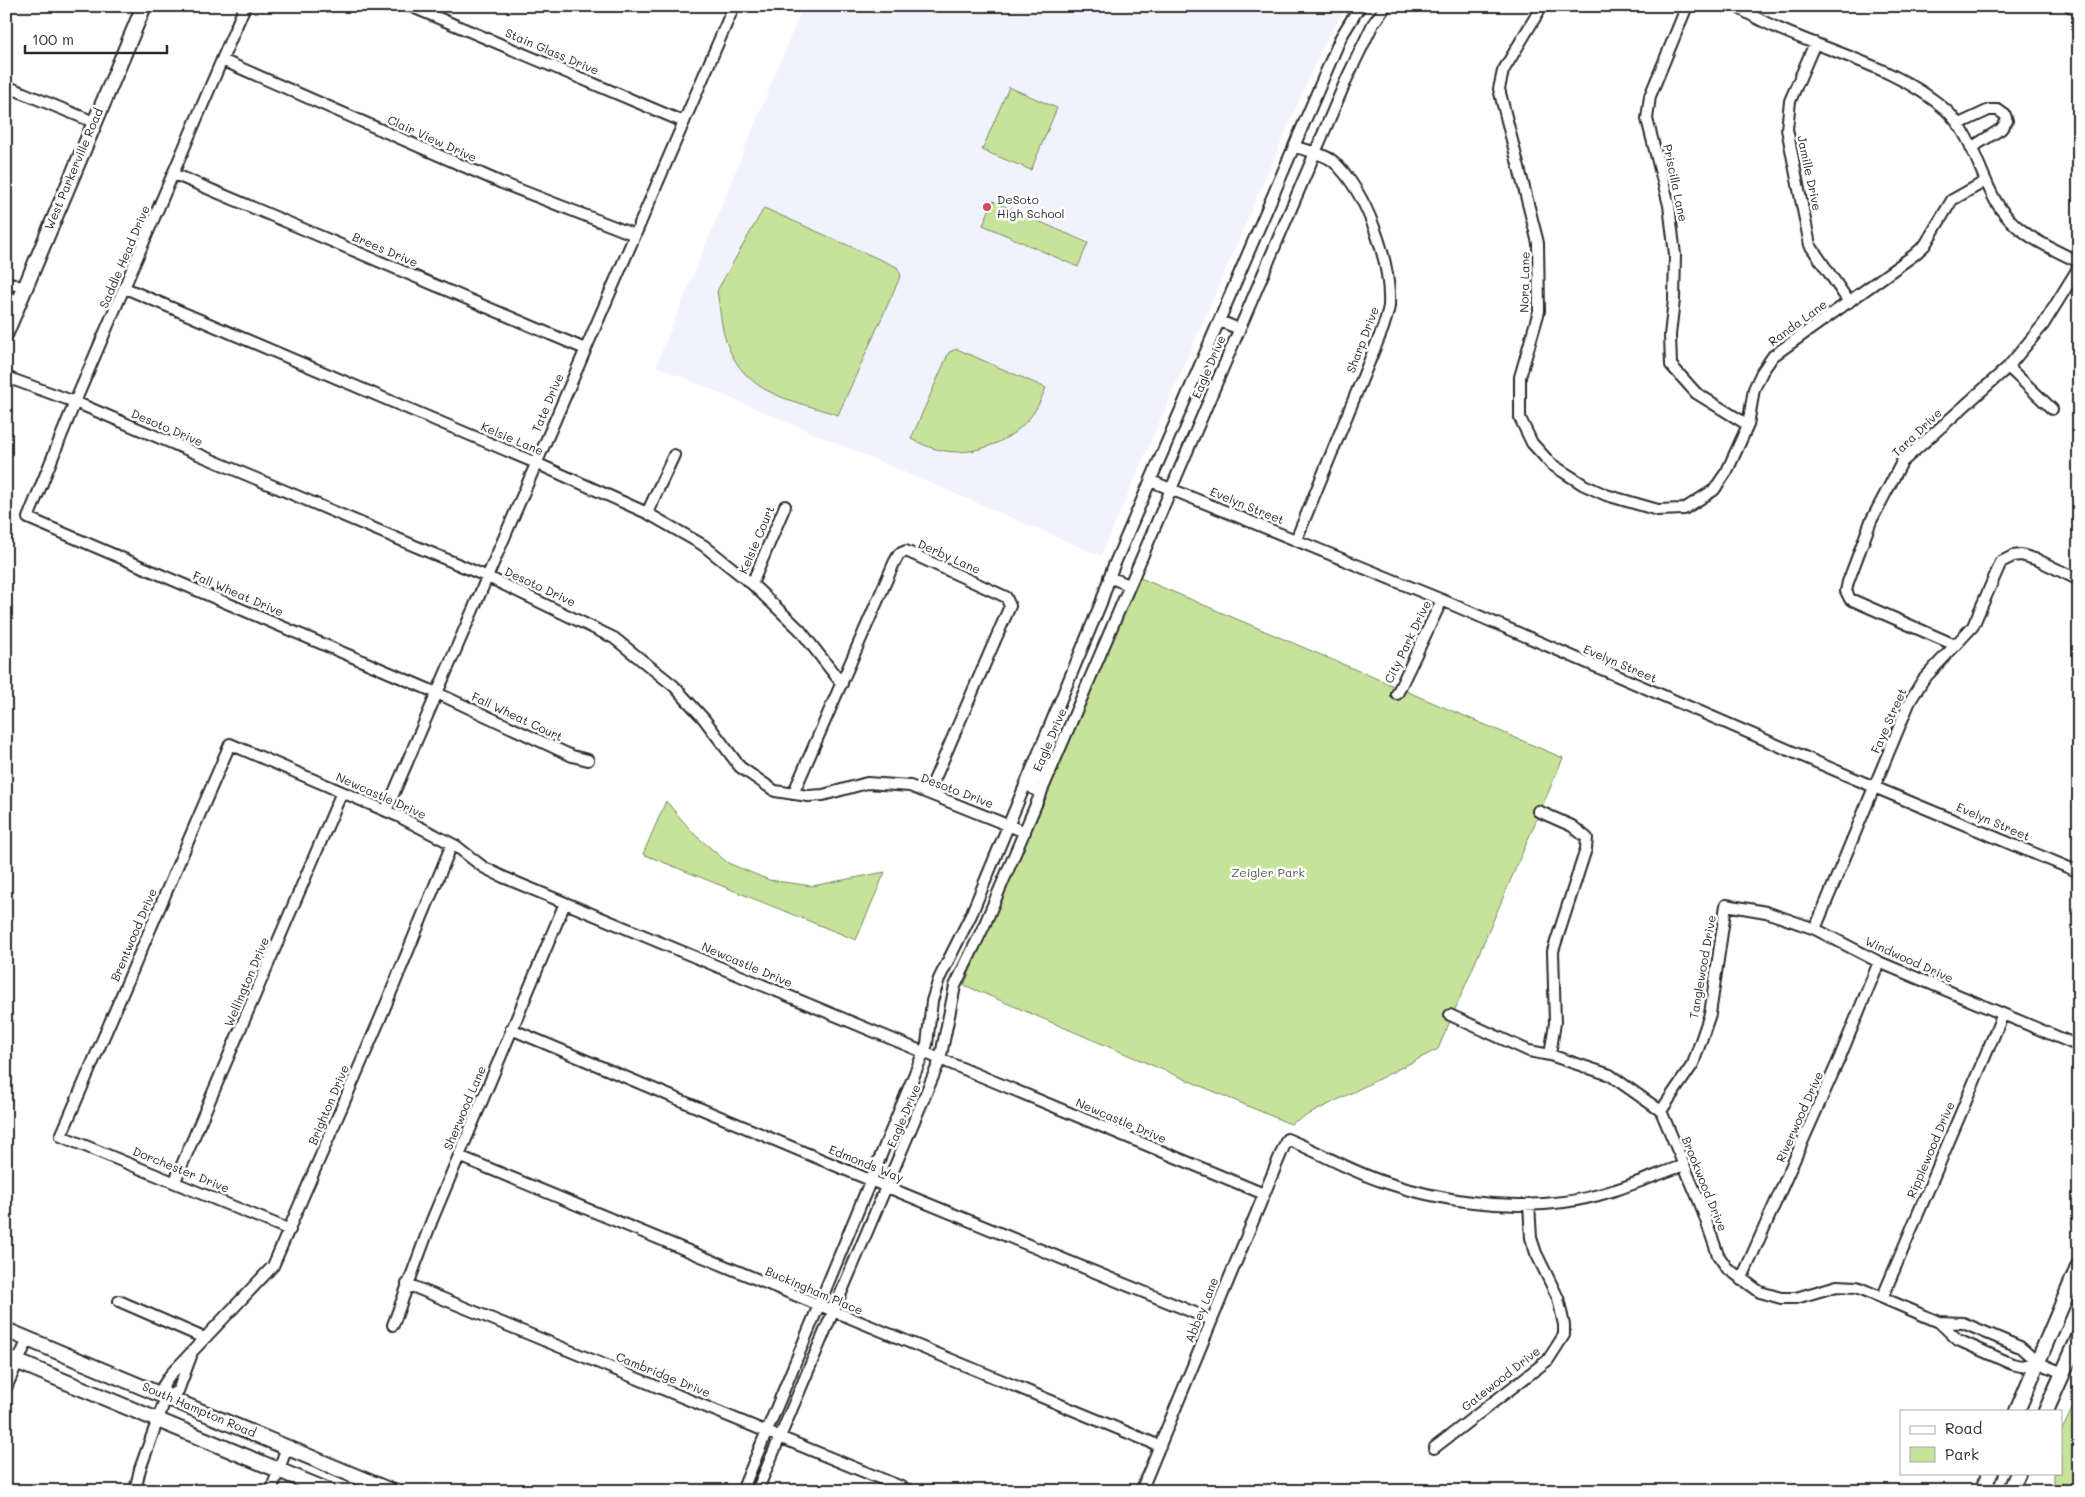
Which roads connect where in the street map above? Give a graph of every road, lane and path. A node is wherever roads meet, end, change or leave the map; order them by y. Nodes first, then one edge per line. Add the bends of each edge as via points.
1 (144, 6) edge
2 (245, 6) edge
3 (410, 6) edge
4 (1360, 6) edge
5 (1386, 6) edge
6 (1542, 6) edge
7 (1687, 6) edge
8 (1736, 6) edge
9 (2070, 6) edge
10 (731, 7) edge
11 (2079, 10) edge
12 (1815, 43) junction
13 (222, 60) junction
14 (6, 86) edge
15 (94, 122) junction
16 (684, 122) junction
17 (1959, 124) junction
18 (1295, 147) junction
19 (1971, 148) junction
20 (1315, 153) junction
21 (174, 174) junction
22 (1986, 181) junction
23 (635, 235) junction
24 (2079, 262) edge
25 (2079, 266) edge
26 (6, 281) edge
27 (126, 288) junction
28 (22, 295) junction
29 (6, 296) edge
30 (1849, 302) junction
31 (1220, 321) junction
32 (1239, 329) junction
33 (6, 333) edge
34 (586, 349) junction
35 (2008, 367) junction
36 (6, 376) edge
37 (75, 402) junction
38 (2052, 409) dead end
39 (1748, 425) junction
40 (674, 456) dead end
41 (536, 463) junction
42 (1151, 480) junction
43 (1170, 488) junction
44 (785, 506) dead end
45 (1638, 506) joint
46 (646, 513) junction
47 (28, 518) joint
48 (1296, 540) junction
49 (488, 576) junction
50 (1109, 577) junction
51 (2079, 580) edge
52 (752, 584) junction
53 (1129, 586) junction
54 (1442, 600) junction
55 (1954, 645) junction
56 (842, 684) junction
57 (437, 693) junction
58 (1397, 694) dead end
59 (1061, 700) junction
60 (230, 744) joint
61 (588, 760) dead end
62 (1874, 787) junction
63 (342, 792) junction
64 (929, 792) junction
65 (793, 794) junction
66 (1041, 794) junction
67 (386, 811) junction
68 (1538, 811) dead end
69 (1008, 825) junction
70 (1025, 832) junction
71 (452, 844) junction
72 (2079, 872) edge
73 (565, 903) junction
74 (1726, 905) joint
75 (1815, 929) junction
76 (1879, 962) junction
77 (940, 979) junction
78 (955, 986) junction
79 (2003, 1014) junction
80 (1450, 1015) dead end
81 (511, 1029) junction
82 (2079, 1046) edge
83 (923, 1053) junction
84 (1550, 1055) junction
85 (940, 1060) junction
86 (1661, 1111) junction
87 (61, 1136) joint
88 (459, 1156) junction
89 (1684, 1165) junction
90 (870, 1180) junction
91 (175, 1181) junction
92 (888, 1186) junction
93 (1264, 1194) junction
94 (1529, 1204) junction
95 (290, 1230) junction
96 (2079, 1265) edge
97 (1741, 1280) junction
98 (406, 1284) junction
99 (2074, 1289) edge
100 (1883, 1296) junction
101 (119, 1301) dead end
102 (818, 1306) junction
103 (834, 1313) junction
104 (1212, 1320) junction
105 (1939, 1322) junction
106 (392, 1325) dead end
107 (6, 1330) edge
108 (2079, 1337) edge
109 (204, 1338) junction
110 (28, 1339) junction
111 (12, 1359) edge
112 (2037, 1362) junction
113 (2063, 1373) junction
114 (6, 1388) edge
115 (166, 1397) junction
116 (2017, 1410) edge
117 (2046, 1410) edge
118 (157, 1419) junction
119 (767, 1431) junction
120 (782, 1437) junction
121 (1160, 1446) junction
122 (287, 1447) junction
123 (1434, 1448) dead end
124 (278, 1470) junction
125 (1990, 1474) edge
126 (2018, 1474) edge
127 (135, 1491) edge
128 (271, 1491) edge
129 (329, 1491) edge
130 (391, 1491) edge
131 (742, 1491) edge
132 (758, 1491) edge
133 (910, 1491) edge
134 (1141, 1491) edge
135 (1982, 1491) edge
136 (2010, 1491) edge

1 - 15 main road, West Parkerville Road
2 - 13 street, Saddle Head Drive
3 - 16 street, Stain Glass Drive
4 - 18 street, Eagle Drive via 1341,37
5 - 20 street, Eagle Drive via 1361,48
6 - 45 street, Nora Lane via 1503,71 1499,89 1538,243 1539,311 1520,378 1520,418 1532,443 1551,464 1584,485
7 - 39 street, Priscilla Lane via 1650,96 1647,119 1669,205 1675,255 1671,365 1696,393
8 - 12 street
9 - 11 street
10 - 16 street, Tate Drive
12 - 17 street via 1911,86 1946,110
12 - 30 street, Jamille Drive via 1790,101 1787,128 1810,246
13 - 21 street, Saddle Head Drive
13 - 23 street, Clair View Drive via 502,183
14 - 15 street
15 - 28 main road, West Parkerville Road
16 - 23 street, Tate Drive
17 - 19 street
17 - 19 street via 1989,110 1998,110 2005,115 2007,121 2001,129
18 - 20 street, Sharp Drive
18 - 31 street, Eagle Drive
19 - 22 street
20 - 32 street, Eagle Drive
20 - 48 street, Sharp Drive via 1333,161 1352,185 1368,214 1386,268 1389,307
21 - 27 street, Saddle Head Drive
21 - 34 street, Brees Drive
22 - 24 street via 1996,202 2014,224 2038,243
22 - 30 street, Randa Lane via 1952,200 1925,244 1914,255
23 - 34 street, Tate Drive
25 - 35 street, Tara Drive via 2043,325
26 - 28 street
27 - 37 street, Saddle Head Drive
27 - 41 street, Kelsie Lane
28 - 29 street
28 - 33 main road, West Parkerville Road
30 - 39 street, Randa Lane via 1773,356 1754,388
31 - 32 street
31 - 42 street, Eagle Drive
32 - 43 street, Eagle Drive
34 - 41 street, Tate Drive
35 - 38 street
35 - 55 street, Tara Drive via 1902,462 1871,521 1846,591 1850,599
36 - 37 street, Desoto Drive
37 - 47 street, Saddle Head Drive
37 - 49 street, Desoto Drive
39 - 45 street, Randa Lane via 1727,471 1714,490 1684,509 1658,510
40 - 46 street
41 - 46 street, Kelsie Lane
41 - 49 street, Tate Drive
42 - 43 street, Evelyn Street
42 - 50 street, Eagle Drive
43 - 48 street, Evelyn Street
43 - 53 street, Eagle Drive
44 - 52 street, Kelsie Court
46 - 52 street, Kelsie Lane via 703,544
47 - 57 street, Fall Wheat Drive
48 - 54 street, Evelyn Street
49 - 57 street, Tate Drive
49 - 65 street, Desoto Drive via 620,641 674,686 740,767 775,791
50 - 53 street
50 - 59 street, Eagle Drive
51 - 55 street, Faye Street via 2021,555 2001,562 1973,626
52 - 56 street, Kelsie Lane via 800,630
53 - 66 street, Eagle Drive
54 - 58 street, City Park Drive
54 - 62 street, Evelyn Street
55 - 62 street, Faye Street via 1923,680 1910,701
56 - 64 street, Derby Lane via 899,554 906,551 919,556 1006,597 1010,606 1006,618
56 - 65 street, Derby Lane
57 - 61 street, Fall Wheat Court via 572,756
57 - 67 street, Tate Drive
59 - 66 street via 1046,757 1032,788
59 - 69 street, Eagle Drive
60 - 63 street, Newcastle Drive
60 - 87 street, Brentwood Drive
62 - 72 street, Evelyn Street
62 - 75 street, Faye Street
63 - 67 street, Newcastle Drive
63 - 91 street, Wellington Drive
64 - 65 street, Desoto Drive via 910,786 867,783 823,795
64 - 69 street, Desoto Drive
66 - 70 street, Eagle Drive
67 - 71 street, Newcastle Drive
68 - 84 street via 1572,826 1587,838 1553,951 1555,1022
69 - 70 street, Desoto Drive
69 - 77 street, Eagle Drive via 971,915
70 - 78 street, Eagle Drive
71 - 73 street, Newcastle Drive via 483,867
71 - 95 street, Brighton Drive
73 - 81 street, Sherwood Lane
73 - 83 street, Newcastle Drive
74 - 75 street, Windwood Drive via 1766,912
74 - 86 street, Tanglewood Drive via 1710,1014 1693,1064
75 - 76 street, Windwood Drive
76 - 79 street, Windwood Drive
76 - 97 street, Riverwood Drive
77 - 78 street
77 - 83 street, Eagle Drive via 932,1000
78 - 85 street, Eagle Drive
79 - 82 street, Windwood Drive
79 - 100 street, Ripplewood Drive
80 - 84 street via 1529,1051
81 - 88 street, Sherwood Lane
81 - 90 street, Edmonds Way
83 - 85 street, Newcastle Drive
83 - 90 street, Eagle Drive
84 - 86 street via 1610,1075
85 - 92 street, Eagle Drive
85 - 93 street, Newcastle Drive
86 - 89 street, Brookwood Drive
87 - 91 street, Dorchester Drive
88 - 98 street, Sherwood Lane
88 - 102 street, Buckingham Place
89 - 94 street via 1602,1193 1565,1202
89 - 97 street, Brookwood Drive via 1718,1255
90 - 92 street, Edmonds Way
90 - 102 street, Eagle Drive
91 - 95 street, Dorchester Drive
92 - 103 street, Eagle Drive
92 - 104 street, Edmonds Way
93 - 94 street, Abbey Lane via 1287,1139 1382,1182 1420,1193 1470,1202
93 - 104 street, Abbey Lane
94 - 123 street, Gatewood Drive via 1536,1253 1558,1298 1564,1335 1548,1360
95 - 109 street, Brighton Drive via 273,1266
96 - 99 main road
97 - 100 street, Brookwood Drive via 1760,1292 1781,1298 1796,1298 1837,1286 1857,1287
98 - 106 street, Sherwood Lane
98 - 119 street, Cambridge Drive
99 - 112 main road
100 - 105 street, Brookwood Drive
101 - 109 street
102 - 103 street, Buckingham Place
102 - 119 street, Eagle Drive
103 - 120 street, Eagle Drive
103 - 121 street, Buckingham Place
104 - 121 street, Abbey Lane
105 - 112 street, Brookwood Drive via 1963,1323 2020,1347
105 - 112 street, Brookwood Drive via 1958,1340 2012,1364 2021,1366
107 - 110 main road, South Hampton Road
108 - 113 main road
109 - 115 street, Brighton Drive via 163,1386
110 - 111 street
110 - 115 main road, South Hampton Road
111 - 114 street
111 - 118 main road, South Hampton Road
112 - 113 street, Brookwood Drive
112 - 116 main road
113 - 117 main road
115 - 118 street
115 - 122 main road, South Hampton Road
118 - 124 main road, South Hampton Road
118 - 127 street
119 - 120 street, Cambridge Drive
119 - 131 street, Eagle Drive
120 - 132 street, Eagle Drive
120 - 133 street, Cambridge Drive
121 - 134 street, Abbey Lane
122 - 124 street
122 - 130 main road, South Hampton Road
124 - 128 street
124 - 129 main road, South Hampton Road
125 - 135 main road
126 - 136 main road

